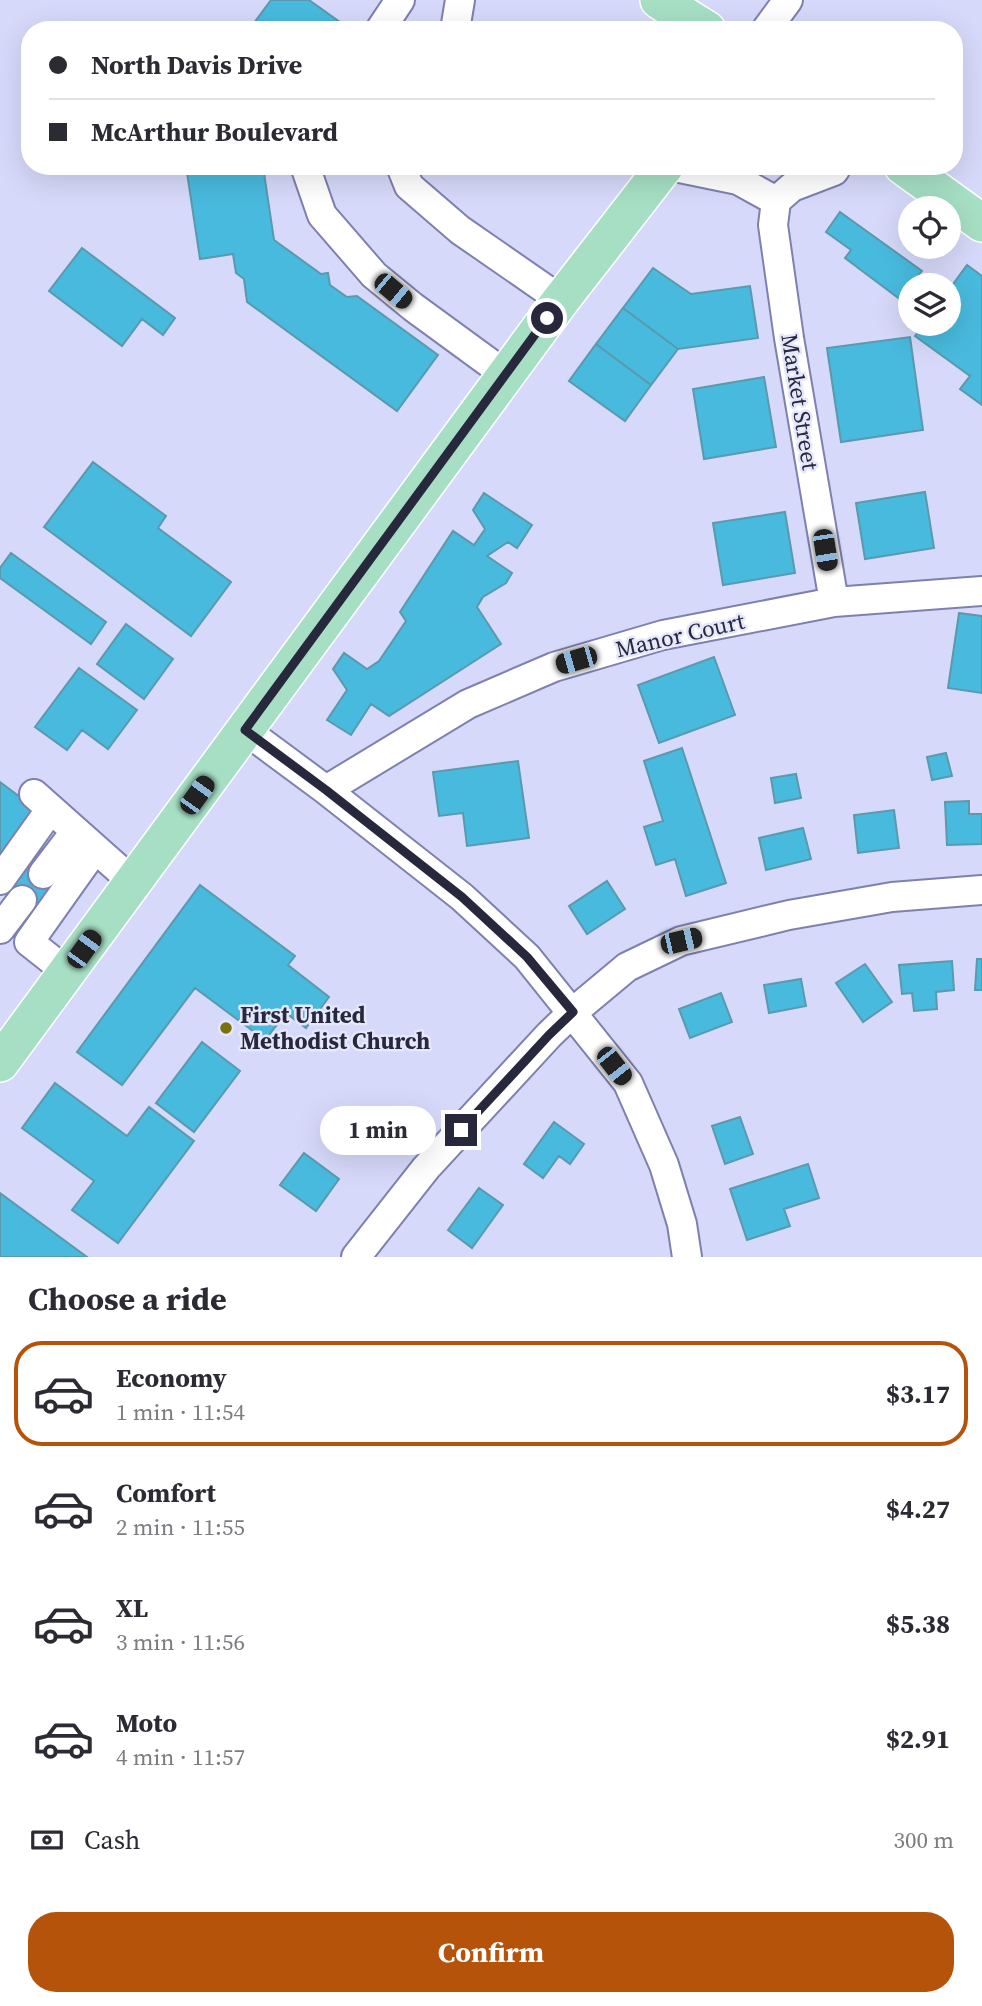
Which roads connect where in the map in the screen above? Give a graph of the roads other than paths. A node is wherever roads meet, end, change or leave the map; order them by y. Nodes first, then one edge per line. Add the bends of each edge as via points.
1 (400, 0) edge
2 (460, 0) edge
3 (659, 0) edge
4 (788, 0) edge
5 (386, 21) edge
6 (456, 21) edge
7 (693, 21) edge
8 (773, 21) edge
9 (307, 175) edge
10 (405, 175) edge
11 (661, 175) edge
12 (713, 175) edge
13 (824, 175) edge
14 (915, 175) edge
15 (776, 201) junction
16 (982, 223) edge
17 (561, 300) junction
18 (506, 375) junction
19 (982, 591) edge
20 (834, 602) junction
21 (245, 730) junction
22 (326, 790) junction
23 (85, 840) junction
24 (43, 874) dead end
25 (0, 880) edge
26 (133, 882) junction
27 (982, 890) edge
28 (22, 900) dead end
29 (1, 926) edge
30 (29, 942) junction
31 (67, 972) junction
32 (573, 1012) junction
33 (6, 1043) edge
34 (356, 1257) edge
35 (687, 1257) edge

1 - 5 street
2 - 6 street
3 - 7 main road
4 - 8 street
9 - 18 street via 322,215 374,275
10 - 17 street via 410,186 460,229
11 - 17 main road
12 - 15 street via 738,180
13 - 15 street via 792,187
14 - 16 main road
15 - 20 street, Market Street via 773,225 787,327
17 - 18 main road
18 - 21 main road
19 - 20 street, Manor Court
20 - 22 street, Manor Court via 663,635 554,667 468,704
21 - 22 street
21 - 26 main road
22 - 32 street via 462,897 527,957
23 - 24 street
23 - 25 street via 42,802
23 - 26 street
23 - 30 street
26 - 31 main road
27 - 32 street via 892,897 681,941 627,967
28 - 29 street
29 - 30 street
30 - 31 street
31 - 33 main road
32 - 34 street via 426,1168
32 - 35 street via 628,1083 664,1165

